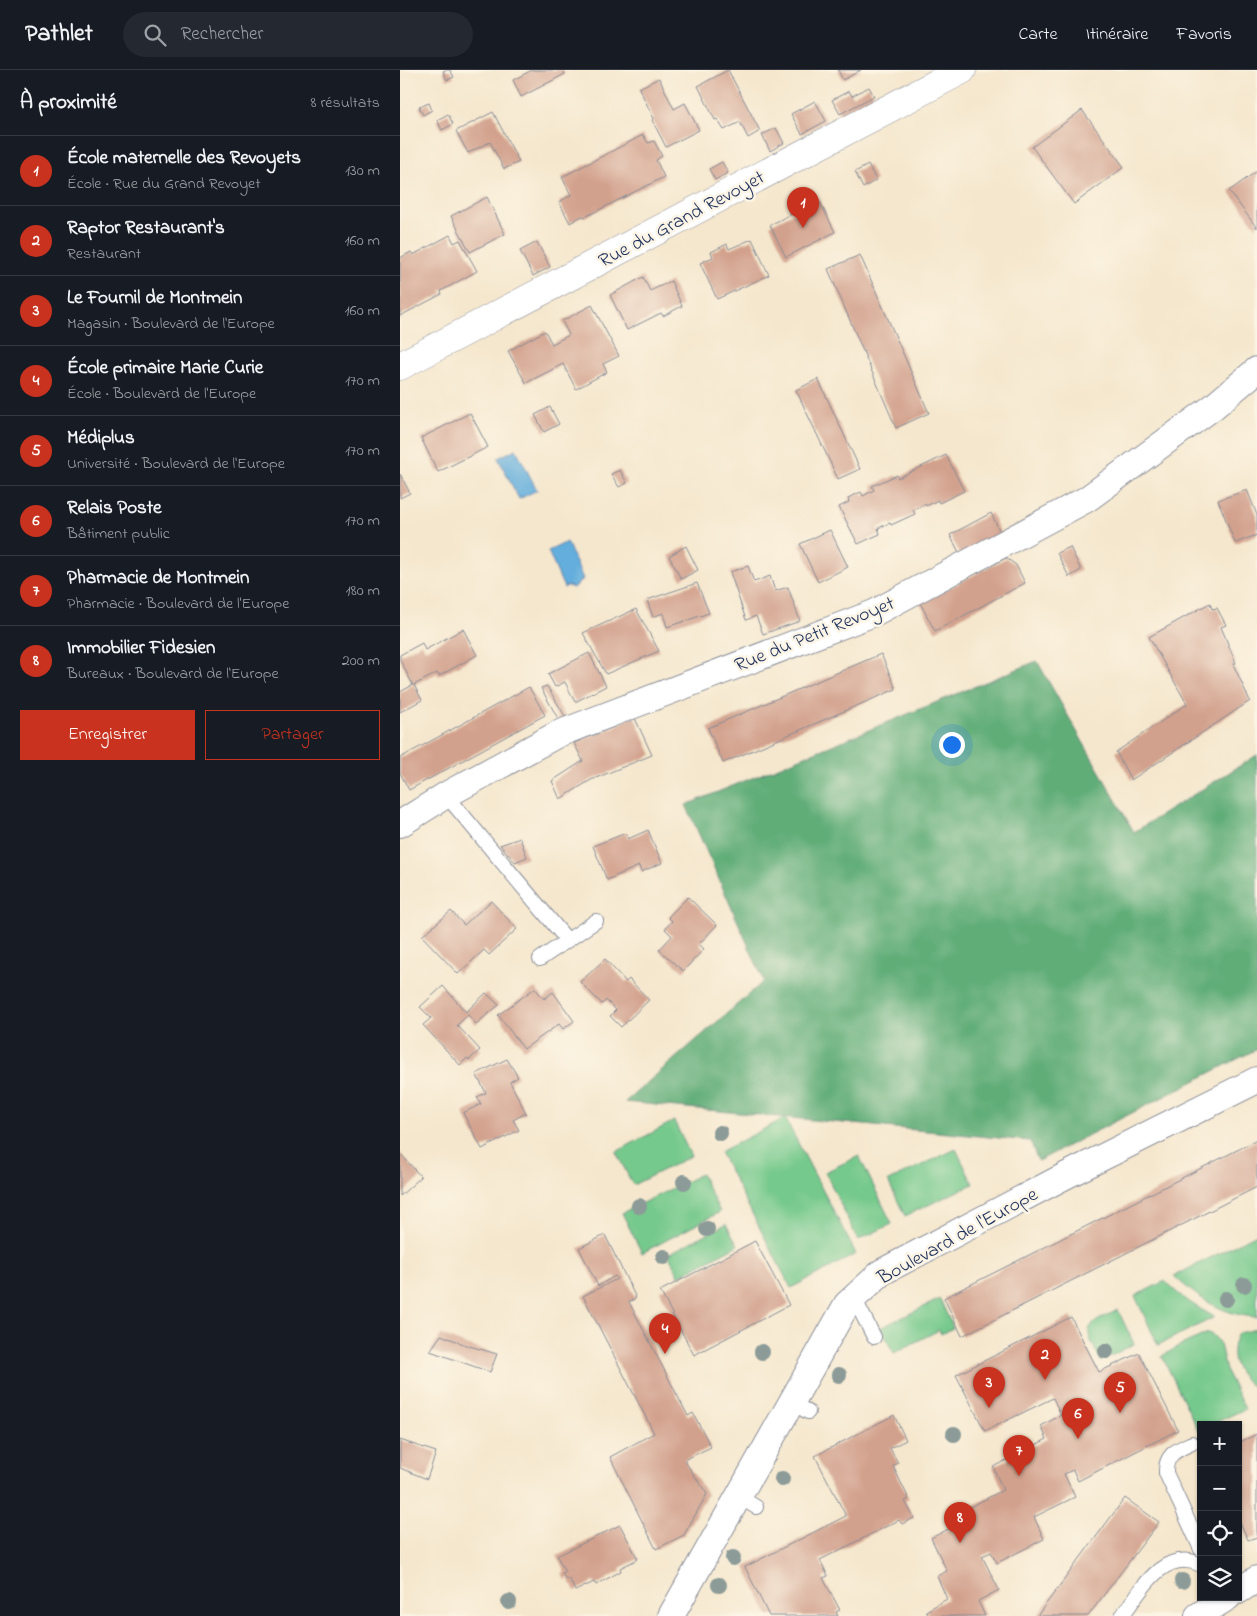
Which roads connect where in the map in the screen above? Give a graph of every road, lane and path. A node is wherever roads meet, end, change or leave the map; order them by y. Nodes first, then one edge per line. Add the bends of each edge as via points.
1 (962, 70) edge
2 (400, 366) edge
3 (1257, 370) edge
4 (446, 795) junction
5 (400, 824) edge
6 (596, 921) dead end
7 (567, 940) junction
8 (540, 959) dead end
9 (1257, 1080) edge
10 (854, 1298) junction
11 (874, 1338) dead end
12 (1192, 1442) dead end
13 (1197, 1540) edge
14 (1197, 1563) edge
15 (1257, 1579) edge
16 (1242, 1588) edge
17 (1221, 1601) edge
18 (677, 1614) edge
19 (1122, 1616) edge
20 (1198, 1616) edge

1 - 2 street, Rue du Grand Revoyet
3 - 4 street, Rue du Petit Revoyet via 1213,407 1087,499 874,612 558,734
4 - 5 street, Rue du Petit Revoyet
4 - 7 lane
6 - 7 lane
7 - 8 lane
9 - 10 street, Boulevard de l'Europe via 882,1272
10 - 11 lane
10 - 18 street, Boulevard de l'Europe via 848,1304 799,1407 747,1502
12 - 13 lane via 1172,1454 1166,1464 1166,1473
14 - 19 lane via 1182,1560 1164,1566 1152,1576
15 - 16 street
17 - 20 street

